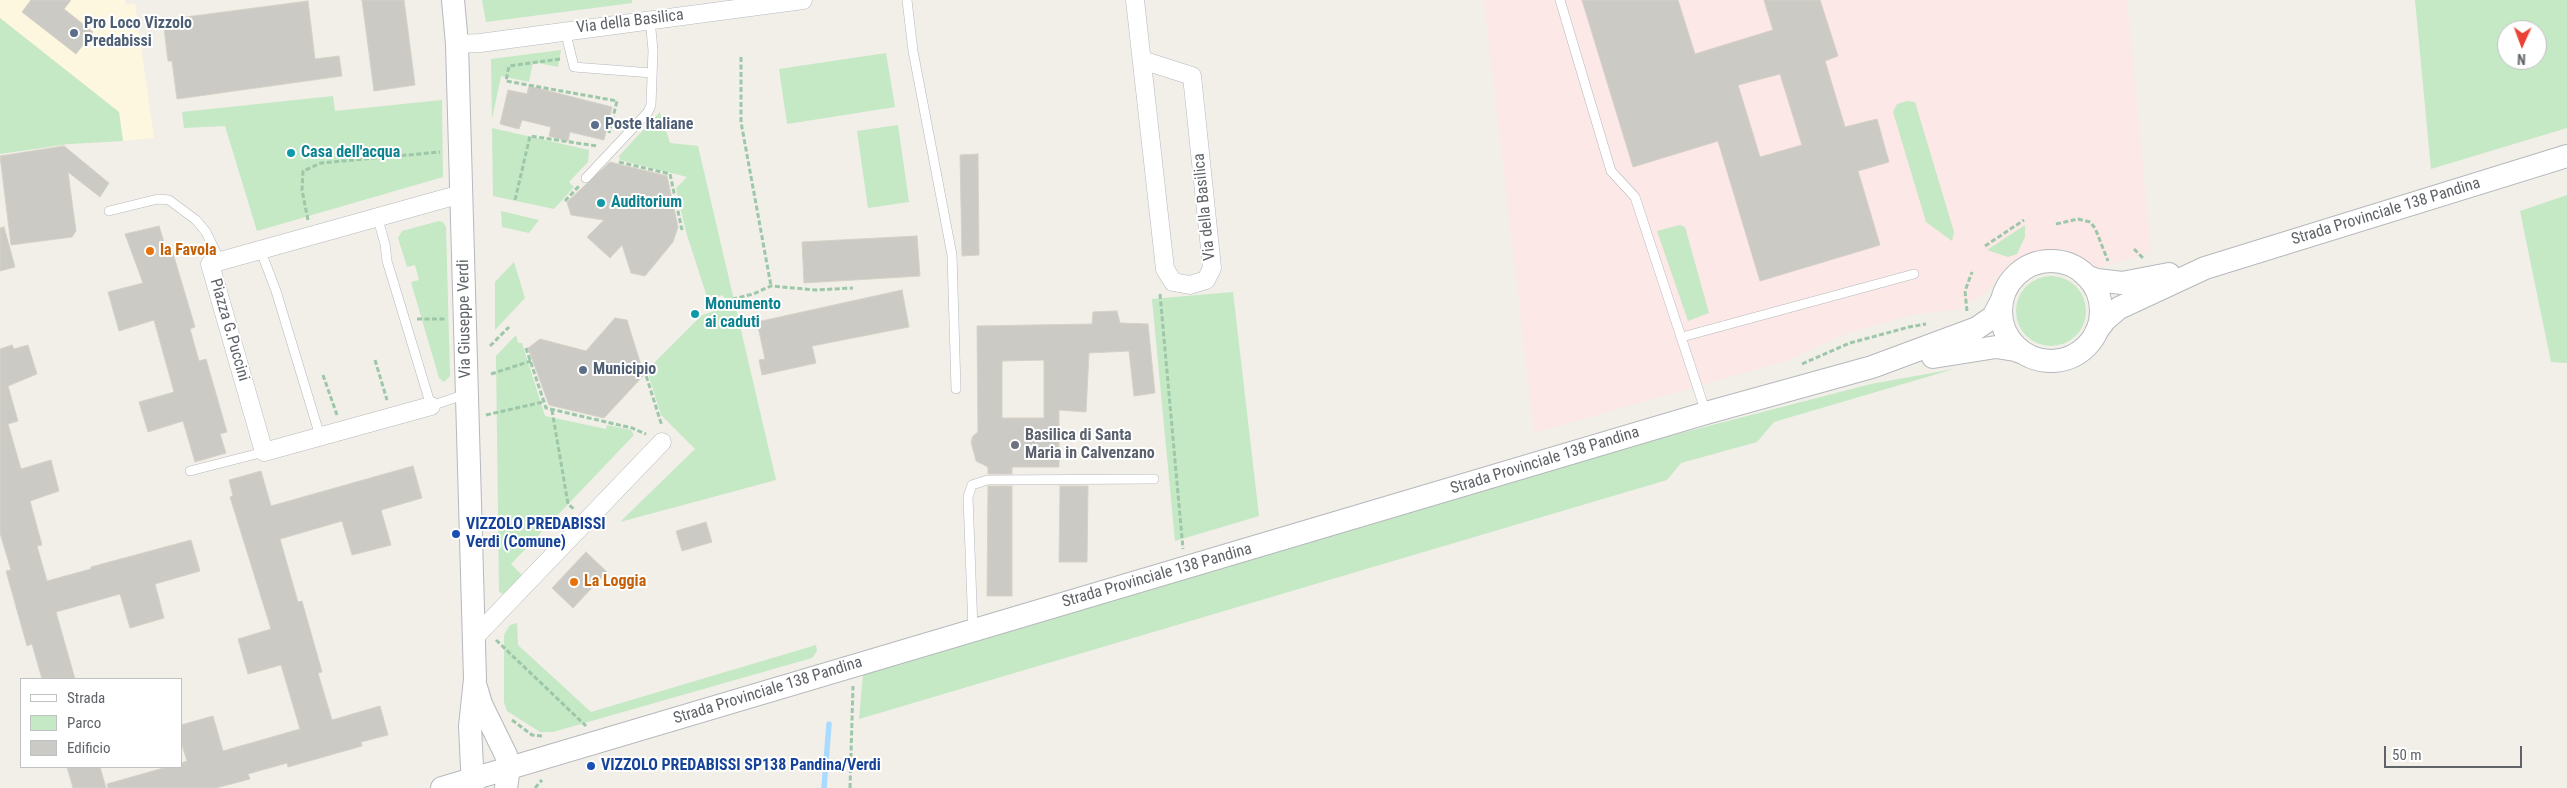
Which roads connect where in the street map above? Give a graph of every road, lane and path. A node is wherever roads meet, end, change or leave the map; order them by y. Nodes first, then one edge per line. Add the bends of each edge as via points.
1 (453, 0) edge
2 (803, 0) edge
3 (907, 0) edge
4 (1135, 0) edge
5 (1560, 0) edge
6 (650, 20) junction
7 (565, 30) junction
8 (457, 44) junction
9 (741, 57) dead end
10 (570, 58) junction
11 (1142, 60) junction
12 (652, 73) junction
13 (609, 135) dead end
14 (600, 147) dead end
15 (460, 151) junction
16 (610, 153) junction
17 (2567, 156) edge
18 (586, 178) dead end
19 (461, 194) junction
20 (515, 200) dead end
21 (109, 211) dead end
22 (377, 216) junction
23 (2024, 220) dead end
24 (2056, 224) dead end
25 (682, 230) dead end
26 (311, 235) junction
27 (1985, 246) dead end
28 (260, 249) junction
29 (2134, 249) dead end
30 (220, 261) junction
31 (2146, 265) dead end
32 (2111, 266) dead end
33 (2205, 268) junction
34 (1165, 269) junction
35 (1914, 274) dead end
36 (2086, 276) junction
37 (770, 286) junction
38 (853, 288) dead end
39 (2002, 300) junction
40 (725, 302) dead end
41 (451, 319) dead end
42 (404, 320) junction
43 (509, 327) dead end
44 (1903, 328) dead end
45 (2096, 332) junction
46 (1904, 333) dead end
47 (1682, 337) junction
48 (490, 346) dead end
49 (526, 348) dead end
50 (2029, 356) junction
51 (375, 360) dead end
52 (531, 362) junction
53 (1872, 367) junction
54 (644, 369) dead end
55 (491, 374) dead end
56 (323, 375) dead end
57 (956, 389) dead end
58 (466, 394) junction
59 (543, 402) junction
60 (431, 406) junction
61 (389, 407) dead end
62 (552, 410) junction
63 (1706, 413) junction
64 (479, 416) dead end
65 (339, 420) dead end
66 (320, 436) junction
67 (662, 442) junction
68 (264, 452) junction
69 (190, 471) dead end
70 (1154, 479) dead end
71 (587, 520) junction
72 (1175, 571) junction
73 (973, 630) junction
74 (485, 639) junction
75 (496, 648) dead end
76 (854, 666) junction
77 (475, 679) junction
78 (504, 714) dead end
79 (586, 726) dead end
80 (550, 736) dead end
81 (507, 778) edge
82 (473, 784) edge
83 (442, 788) edge
84 (850, 788) edge

1 - 8 street, Via Giuseppe Verdi
2 - 6 street, Via della Basilica
3 - 57 lane via 912,43 952,255
4 - 11 street
5 - 47 lane via 1611,171 1635,197
6 - 7 street, Via della Basilica
6 - 12 lane
7 - 8 street, Via della Basilica
7 - 10 lane
8 - 15 street, Via Giuseppe Verdi
9 - 37 path via 741,122
10 - 12 lane via 574,67 579,69
10 - 13 path via 509,66 506,81 618,102
11 - 34 street
11 - 34 street, Via della Basilica via 1192,76 1212,268 1206,280 1190,286 1173,282
12 - 16 lane via 648,112
14 - 20 path via 530,136
15 - 19 street, Via Giuseppe Verdi
15 - 26 path via 321,163 303,171 302,190
16 - 18 lane
16 - 25 path via 618,162 670,174
17 - 33 street, Strada Provinciale 138 Pandina
19 - 22 street, Piazza G.Puccini
19 - 58 street, Via Giuseppe Verdi
21 - 30 lane via 158,199 169,200 196,220 206,232
22 - 26 street, Piazza G.Puccini
22 - 42 lane
23 - 27 path
24 - 32 path via 2078,219 2090,222
26 - 28 street, Piazza G.Puccini
28 - 30 street, Piazza G.Puccini
28 - 66 lane
29 - 31 path
30 - 68 street, Piazza G.Puccini via 210,264
33 - 36 street, Strada Provinciale 138 Pandina via 2122,283
33 - 45 street, Strada Provinciale 138 Pandina via 2119,308
34 - 72 path via 1160,297 1183,552
35 - 47 lane
36 - 39 street via 2064,263 2036,263 2015,276
36 - 45 street via 2100,303
37 - 38 path via 816,290
37 - 40 path
39 - 50 street via 2001,315 2006,333 2014,345
39 - 53 street, Strada Provinciale 138 Pandina via 1993,317 1977,328
41 - 42 path
42 - 60 lane
43 - 48 path
44 - 46 path
45 - 50 street via 2084,348 2067,358 2047,360
47 - 63 lane
49 - 52 path
50 - 53 street, Strada Provinciale 138 Pandina via 2007,348 1988,348
51 - 61 path
52 - 55 path
52 - 59 path
53 - 63 street, Strada Provinciale 138 Pandina
54 - 67 path via 664,430
56 - 65 path
58 - 60 lane
58 - 74 street, Via Giuseppe Verdi
59 - 62 path
59 - 64 path
60 - 66 street
62 - 67 path via 632,428
62 - 71 path via 568,504
63 - 72 street, Strada Provinciale 138 Pandina
66 - 68 street
67 - 71 street
68 - 69 lane
70 - 73 lane via 987,480 972,484 968,497
71 - 74 street
72 - 73 street, Strada Provinciale 138 Pandina
73 - 76 street, Strada Provinciale 138 Pandina
74 - 75 path
74 - 77 street, Via Giuseppe Verdi
74 - 79 path
76 - 81 street, Strada Provinciale 138 Pandina
76 - 84 path
77 - 81 street via 481,704 504,750
77 - 82 street via 470,726
78 - 80 path via 532,735
81 - 82 street, Strada Provinciale 138 Pandina
82 - 83 street, Strada Provinciale 138 Pandina

